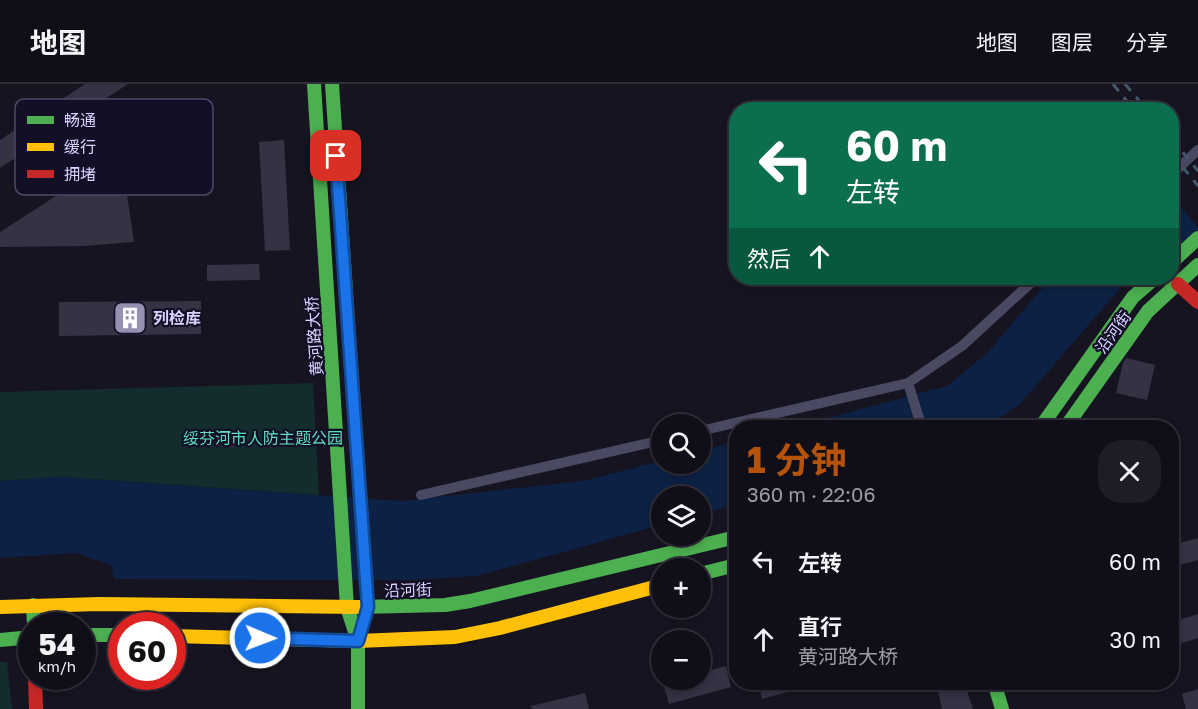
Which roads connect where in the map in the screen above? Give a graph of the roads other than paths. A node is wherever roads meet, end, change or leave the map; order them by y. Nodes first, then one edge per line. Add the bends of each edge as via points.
1 (314, 84) edge
2 (332, 84) edge
3 (1198, 150) edge
4 (1179, 168) edge
5 (1198, 238) edge
6 (1179, 256) edge
7 (1198, 266) edge
8 (1179, 283) edge
9 (1028, 285) edge
10 (1147, 285) edge
11 (1177, 285) edge
12 (1179, 285) edge
13 (1198, 302) edge
14 (908, 383) junction
15 (748, 420) edge
16 (920, 420) edge
17 (1046, 420) edge
18 (1071, 420) edge
19 (729, 424) edge
20 (711, 428) edge
21 (651, 443) edge
22 (422, 495) dead end
23 (729, 539) edge
24 (729, 567) edge
25 (711, 571) edge
26 (651, 588) edge
27 (33, 605) junction
28 (347, 607) junction
29 (368, 607) junction
30 (0, 608) edge
31 (33, 612) edge
32 (186, 636) edge
33 (18, 638) edge
34 (0, 640) edge
35 (358, 641) junction
36 (35, 690) edge
37 (996, 690) edge
38 (36, 709) edge
39 (358, 709) edge
40 (1002, 709) edge

1 - 28 main road, 黄河路大桥
2 - 29 main road
3 - 4 street
5 - 6 main road
7 - 8 main road, 沿河街
9 - 14 street via 962,346
10 - 17 main road, 沿河街 via 1133,297
11 - 18 main road, 沿河街 via 1149,311
12 - 13 main road
14 - 15 street
14 - 16 street
19 - 20 street
21 - 22 street
23 - 29 main road, 沿河街 via 470,601
24 - 25 main road
26 - 35 main road via 455,637
27 - 28 main road, 沿河街
27 - 30 main road, 沿河街
27 - 31 main road
28 - 29 main road, 沿河街
28 - 35 main road, 黄河路大桥
29 - 35 main road
32 - 35 main road
33 - 34 main road
35 - 39 main road
36 - 38 main road
37 - 40 main road

